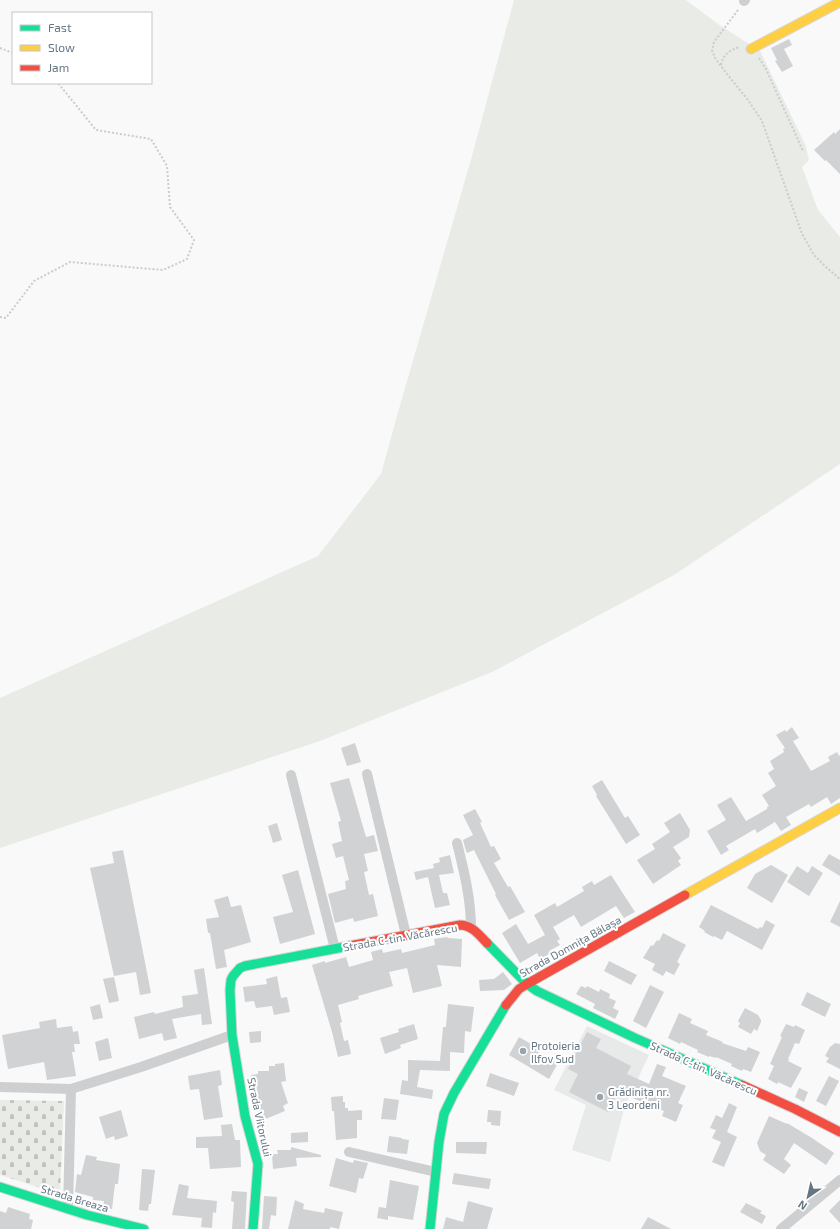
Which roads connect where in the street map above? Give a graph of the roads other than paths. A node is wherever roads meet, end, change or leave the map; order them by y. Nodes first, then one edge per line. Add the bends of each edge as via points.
1 (840, 2) edge
2 (751, 49) road end
3 (367, 774) dead end
4 (291, 775) dead end
5 (840, 808) edge
6 (457, 843) dead end
7 (471, 928) junction
8 (406, 935) junction
9 (335, 949) junction
10 (526, 984) junction
11 (232, 1035) junction
12 (0, 1087) edge
13 (71, 1089) junction
14 (840, 1132) edge
15 (349, 1152) dead end
16 (436, 1172) junction
17 (840, 1180) edge
18 (0, 1187) edge
19 (68, 1209) junction
20 (106, 1225) edge
21 (144, 1229) edge
22 (253, 1229) edge
23 (430, 1229) edge
24 (781, 1229) edge

1 - 2 street
3 - 8 street
4 - 9 street
5 - 10 street, Strada Domnița Bălașa
6 - 7 street via 468,893
7 - 8 street, Strada C-tin. Văcărescu via 460,925
7 - 10 street, Strada C-tin. Văcărescu
8 - 9 street, Strada C-tin. Văcărescu
9 - 11 street, Strada C-tin. Văcărescu via 240,968 230,985
10 - 14 street, Strada C-tin. Văcărescu via 571,1008
10 - 16 street, Strada Domnița Bălașa via 509,1000 448,1103 441,1128
11 - 13 street
11 - 22 street, Strada Viitorului via 245,1116 258,1164
12 - 13 street
13 - 19 street
15 - 16 street
16 - 23 street, Strada Domnița Bălașa
17 - 24 street
18 - 19 street, Strada Breaza
19 - 20 street, Strada Breaza
20 - 21 street, Strada Breaza

